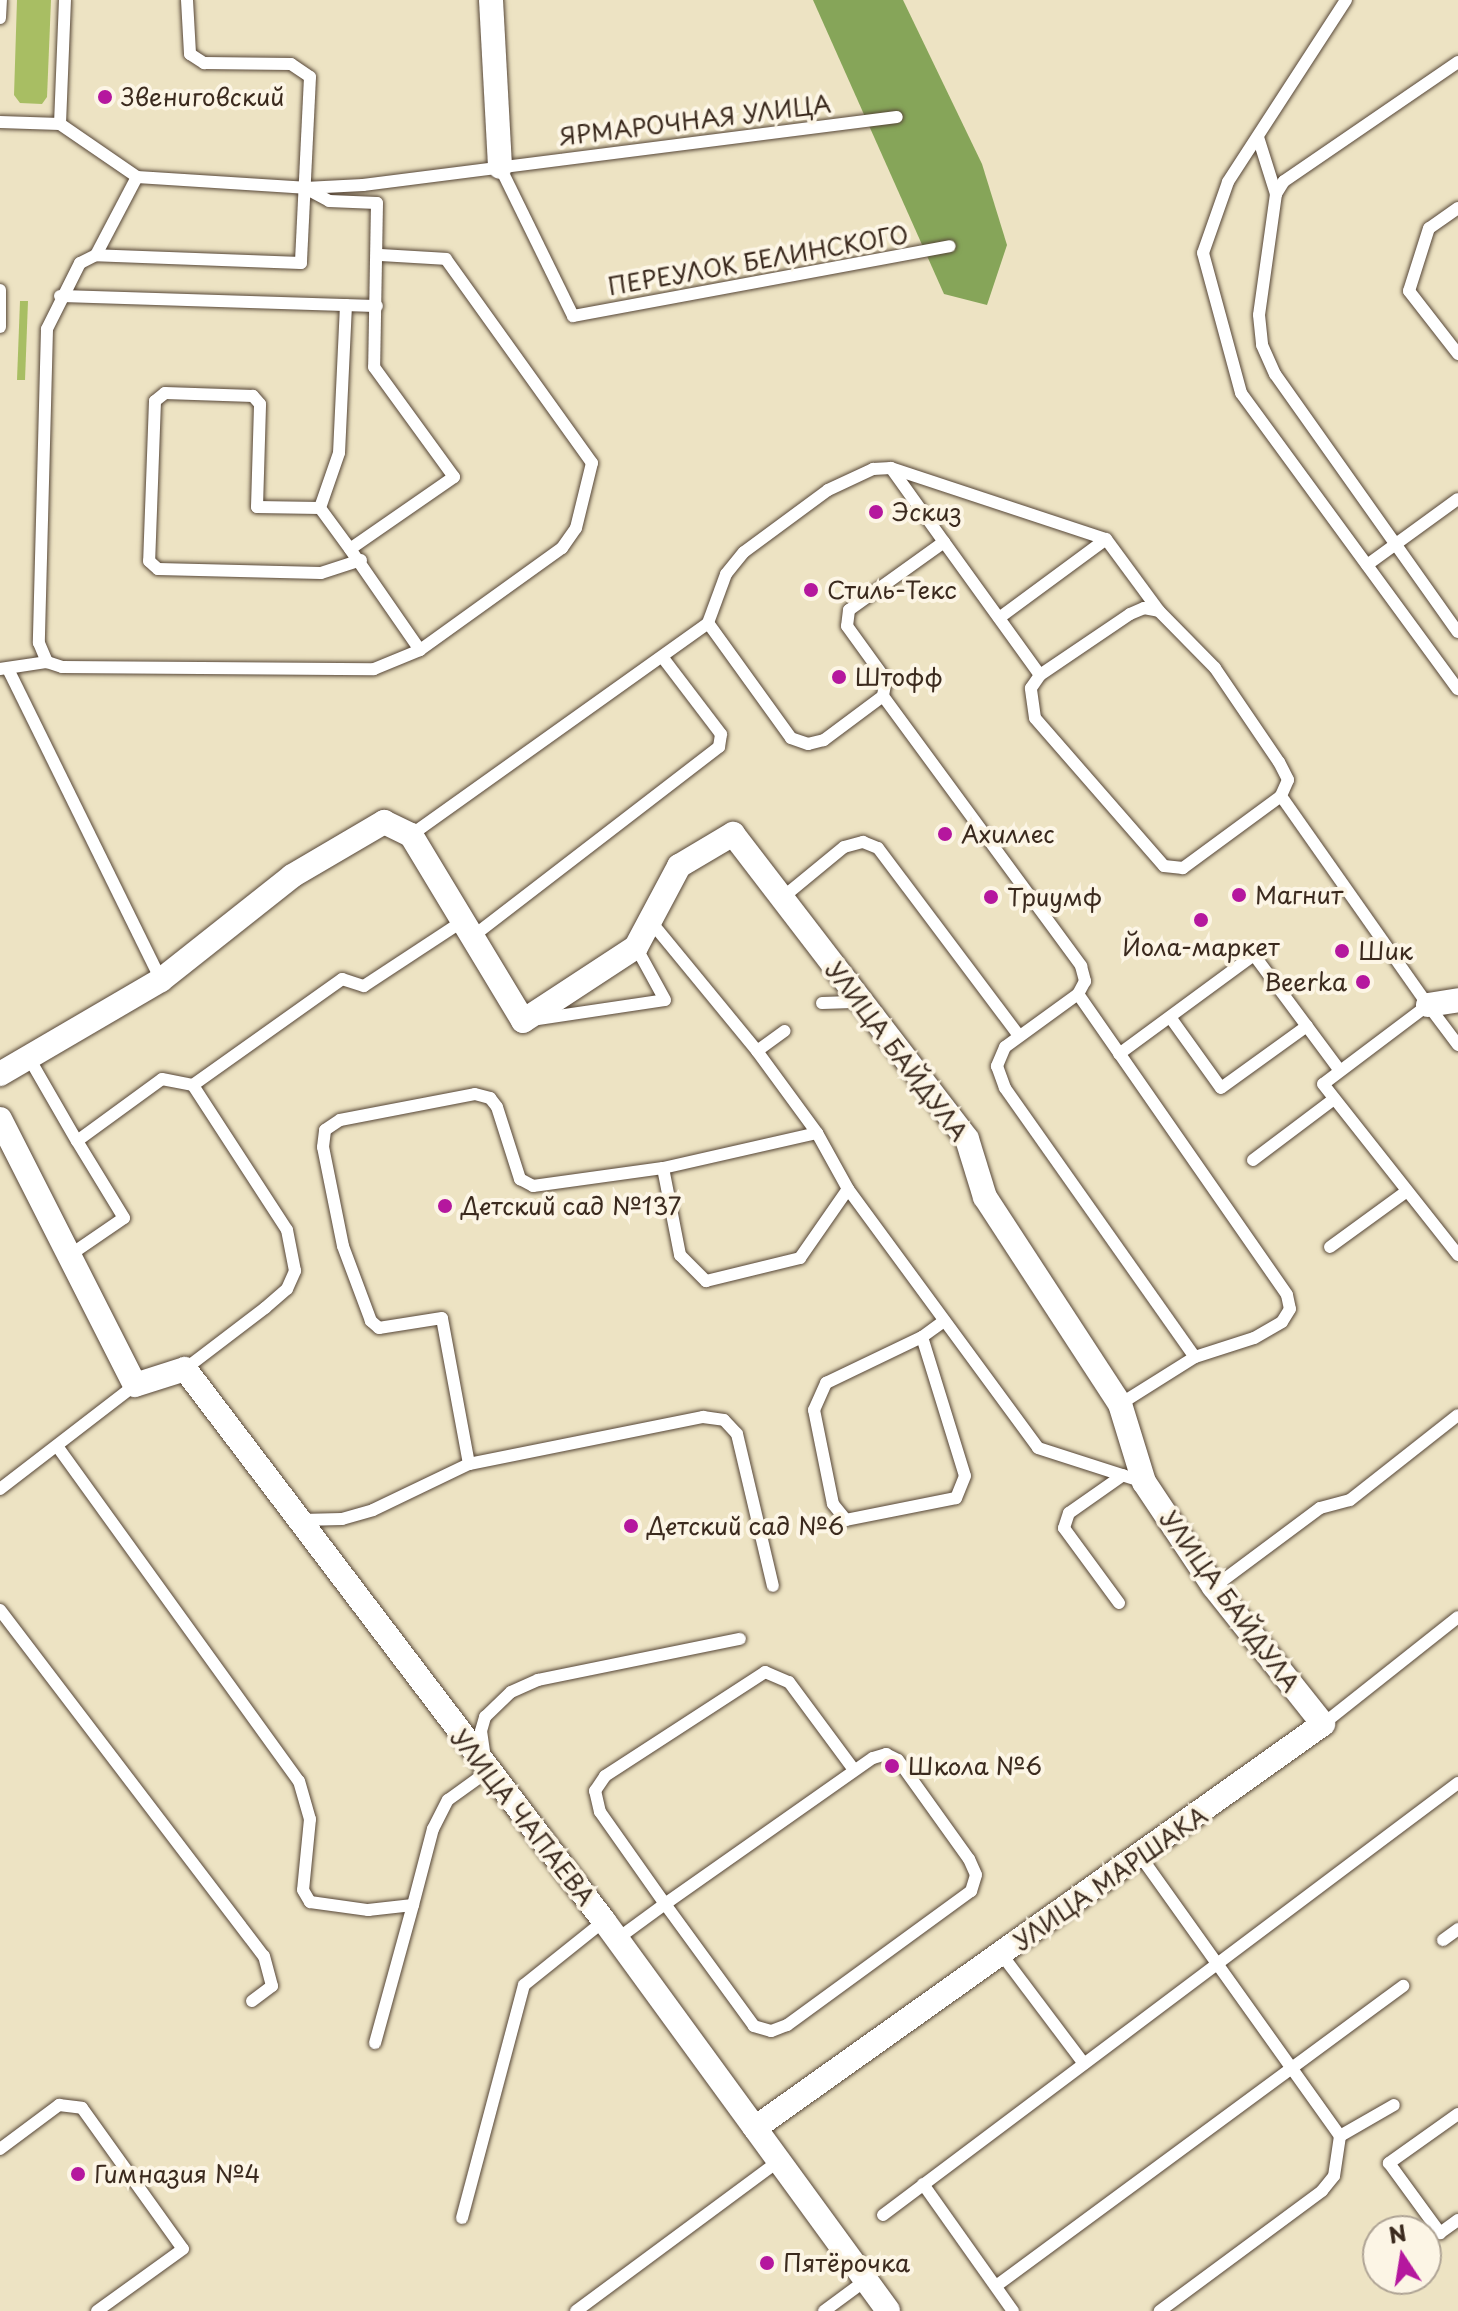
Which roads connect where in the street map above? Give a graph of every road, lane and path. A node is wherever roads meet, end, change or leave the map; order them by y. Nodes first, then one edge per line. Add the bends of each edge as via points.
1 (1, 0) edge
2 (65, 0) edge
3 (187, 0) edge
4 (491, 0) edge
5 (1346, 0) edge
6 (0, 18) edge
7 (1458, 62) edge
8 (897, 117) dead end
9 (0, 122) edge
10 (60, 124) junction
11 (1258, 137) junction
12 (500, 167) junction
13 (137, 177) junction
14 (305, 188) junction
15 (1276, 194) junction
16 (1458, 208) edge
17 (950, 246) dead end
18 (96, 255) junction
19 (378, 255) junction
20 (0, 292) edge
21 (60, 296) junction
22 (346, 305) junction
23 (377, 306) junction
24 (0, 327) edge
25 (1458, 354) edge
26 (891, 468) junction
27 (1458, 499) edge
28 (320, 508) junction
29 (1106, 539) junction
30 (944, 542) junction
31 (1395, 545) junction
32 (350, 549) junction
33 (361, 560) junction
34 (1367, 565) junction
35 (1159, 611) junction
36 (999, 618) junction
37 (708, 623) junction
38 (1458, 632) edge
39 (420, 650) junction
40 (663, 658) junction
41 (47, 662) junction
42 (4, 669) edge
43 (1040, 675) junction
44 (1458, 689) edge
45 (883, 696) junction
46 (1281, 796) junction
47 (411, 835) junction
48 (782, 898) junction
49 (652, 923) junction
50 (466, 930) junction
51 (636, 947) junction
52 (161, 980) junction
53 (1078, 994) junction
54 (1458, 1000) edge
55 (860, 1002) junction
56 (822, 1003) dead end
57 (1428, 1005) junction
58 (1170, 1017) junction
59 (523, 1021) junction
60 (1307, 1026) junction
61 (785, 1031) dead end
62 (1019, 1036) junction
63 (1458, 1045) edge
64 (757, 1051) junction
65 (1119, 1054) junction
66 (29, 1058) junction
67 (1340, 1071) junction
68 (0, 1074) edge
69 (193, 1085) junction
70 (1334, 1099) junction
71 (0, 1119) edge
72 (817, 1133) junction
73 (77, 1141) junction
74 (1253, 1160) dead end
75 (663, 1168) junction
76 (848, 1189) junction
77 (1407, 1191) junction
78 (1330, 1247) dead end
79 (1458, 1255) edge
80 (66, 1257) junction
81 (944, 1321) junction
82 (922, 1337) junction
83 (1195, 1357) junction
84 (185, 1369) junction
85 (135, 1385) junction
86 (1120, 1404) junction
87 (1458, 1415) edge
88 (57, 1446) junction
89 (469, 1464) junction
90 (1133, 1479) junction
91 (0, 1489) edge
92 (298, 1520) junction
93 (773, 1586) dead end
94 (1214, 1587) junction
95 (1119, 1603) dead end
96 (0, 1610) edge
97 (1458, 1617) edge
98 (740, 1639) dead end
99 (1323, 1724) junction
100 (854, 1770) junction
101 (487, 1772) junction
102 (1458, 1783) edge
103 (1141, 1857) junction
104 (665, 1904) junction
105 (413, 1905) junction
106 (1458, 1929) edge
107 (610, 1930) junction
108 (1443, 1940) dead end
109 (1002, 1955) junction
110 (1216, 1966) junction
111 (1403, 1986) dead end
112 (252, 2001) dead end
113 (375, 2043) dead end
114 (1084, 2064) junction
115 (1293, 2067) junction
116 (1394, 2105) dead end
117 (1458, 2114) edge
118 (755, 2128) junction
119 (1340, 2136) junction
120 (0, 2149) edge
121 (779, 2161) junction
122 (923, 2184) junction
123 (883, 2215) dead end
124 (462, 2218) dead end
125 (1458, 2220) edge
126 (866, 2280) junction
127 (996, 2286) junction
128 (97, 2311) edge
129 (576, 2311) edge
130 (824, 2311) edge
131 (888, 2311) edge
132 (1013, 2311) edge
133 (1160, 2311) edge

1 - 6 lane
2 - 10 lane
3 - 14 lane via 190,54 204,63 291,64 310,77
4 - 12 street
5 - 11 lane
7 - 15 lane via 1284,181
8 - 12 lane, ЯРМАРОЧНАЯ УЛИЦА
9 - 10 lane
10 - 13 lane
11 - 15 lane
11 - 34 lane via 1223,192 1203,253 1241,393
12 - 14 lane, ЯРМАРОЧНАЯ УЛИЦА
12 - 17 lane, ПЕРЕУЛОК БЕЛИНСКОГО via 573,316
13 - 14 lane
13 - 18 lane
14 - 18 lane via 301,263
14 - 19 lane via 329,201 377,203
15 - 31 lane via 1259,315 1262,345 1275,374
16 - 25 lane via 1429,228 1409,291
18 - 21 lane via 80,263
19 - 23 lane
19 - 39 lane via 446,259 592,463 576,528 562,548
20 - 24 lane
21 - 22 lane
21 - 41 lane via 47,329 39,643
22 - 23 lane
22 - 28 lane via 339,453
23 - 32 lane via 374,367 454,477
26 - 29 lane
26 - 30 lane
26 - 37 lane via 873,469 828,490 744,552 726,574
27 - 31 lane
28 - 32 lane
28 - 33 lane via 257,507 260,404 253,396 165,393 155,401 149,561 158,569 321,573
29 - 35 lane
29 - 36 lane
30 - 36 lane
30 - 45 lane via 849,610 847,626 886,680
31 - 34 lane
31 - 38 lane
32 - 33 lane
33 - 39 lane
34 - 44 lane
35 - 43 lane via 1144,608 1130,614
35 - 46 lane via 1215,668 1279,762 1288,780
36 - 43 lane
37 - 40 lane
37 - 45 lane via 791,738 808,744 824,740
39 - 41 lane via 374,669 62,667
40 - 47 lane
40 - 50 lane via 721,734 719,747
41 - 42 lane
42 - 52 lane
43 - 46 lane via 1031,688 1035,718 1164,866 1183,868
45 - 53 lane via 1081,966 1085,981
46 - 57 lane
47 - 50 street
47 - 52 street via 384,822 292,876
48 - 49 street, УЛИЦА БАЙДУЛА via 733,834 679,866
48 - 55 street, УЛИЦА БАЙДУЛА
48 - 62 lane via 844,847 863,842 878,848
49 - 51 street, УЛИЦА БАЙДУЛА
49 - 64 lane
50 - 59 street
50 - 69 lane via 364,986 342,979
51 - 59 street, УЛИЦА БАЙДУЛА
51 - 59 lane via 665,1000
52 - 66 street
53 - 62 lane
53 - 65 lane
54 - 57 street
55 - 56 lane
55 - 86 street, УЛИЦА БАЙДУЛА via 967,1139 985,1197
57 - 63 lane
57 - 67 lane
58 - 60 lane via 1254,955
58 - 60 lane via 1221,1088
58 - 65 lane
60 - 67 lane
61 - 64 lane
62 - 83 lane via 1005,1047 997,1066 1005,1088
64 - 72 lane
65 - 83 lane via 1287,1295 1290,1309 1282,1322 1254,1338
66 - 68 street
66 - 73 lane
67 - 70 lane via 1323,1084
69 - 73 lane via 162,1079
69 - 84 lane via 287,1230 295,1271 287,1289
70 - 74 lane
70 - 77 lane
71 - 80 street
72 - 75 lane
72 - 76 lane
73 - 80 lane via 124,1218
75 - 76 lane via 680,1255 706,1281 800,1258
75 - 89 lane via 533,1186 520,1179 497,1107 490,1098 475,1094 340,1120 325,1130 323,1147 343,1246 371,1321 379,1328 442,1318
76 - 81 lane
77 - 78 lane
77 - 79 lane
80 - 85 street
81 - 82 lane
81 - 90 lane via 1038,1448
82 - 82 lane via 826,1383 814,1410 833,1504 846,1520 956,1498 965,1476
83 - 86 lane
84 - 85 street
84 - 92 street, УЛИЦА ЧАПАЕВА
85 - 88 lane
86 - 90 street, УЛИЦА БАЙДУЛА
87 - 94 lane via 1350,1500 1320,1508
88 - 91 lane
88 - 105 lane via 299,1781 310,1819 303,1890 310,1902 368,1910
89 - 92 lane via 373,1510 342,1519
89 - 93 lane via 703,1417 724,1420 737,1434
90 - 94 street, УЛИЦА БАЙДУЛА
90 - 95 lane via 1069,1513 1064,1528
92 - 101 street, УЛИЦА ЧАПАЕВА
94 - 99 street, УЛИЦА БАЙДУЛА
96 - 112 lane via 264,1956 272,1986
97 - 99 lane, УЛИЦА МАРШАКА
98 - 101 lane via 538,1680 511,1692 485,1717 481,1731
99 - 103 street, УЛИЦА МАРШАКА
100 - 104 lane
100 - 104 lane via 789,1682 765,1672 605,1776 595,1791 600,1812
100 - 104 lane via 886,1754 898,1760 976,1875 971,1891 787,2025 771,2031 754,2026
101 - 105 lane via 448,1800 433,1829
101 - 107 street, УЛИЦА ЧАПАЕВА
102 - 110 lane
103 - 109 street, УЛИЦА МАРШАКА
103 - 110 lane
104 - 107 lane
105 - 113 lane
106 - 108 lane
107 - 118 street, УЛИЦА ЧАПАЕВА
107 - 124 lane via 524,1985
109 - 114 lane
109 - 118 street, УЛИЦА МАРШАКА
110 - 114 lane
110 - 115 lane
111 - 115 lane
114 - 122 lane
115 - 119 lane
115 - 127 lane
116 - 119 lane
117 - 125 lane via 1389,2163 1440,2233
118 - 121 street, УЛИЦА ЧАПАЕВА
119 - 133 lane via 1334,2176 1322,2191
120 - 128 lane via 59,2105 82,2108 183,2249
121 - 126 street, УЛИЦА ЧАПАЕВА
121 - 129 lane
122 - 123 lane
122 - 127 lane
126 - 130 lane
126 - 131 street, УЛИЦА ЧАПАЕВА
127 - 132 lane

